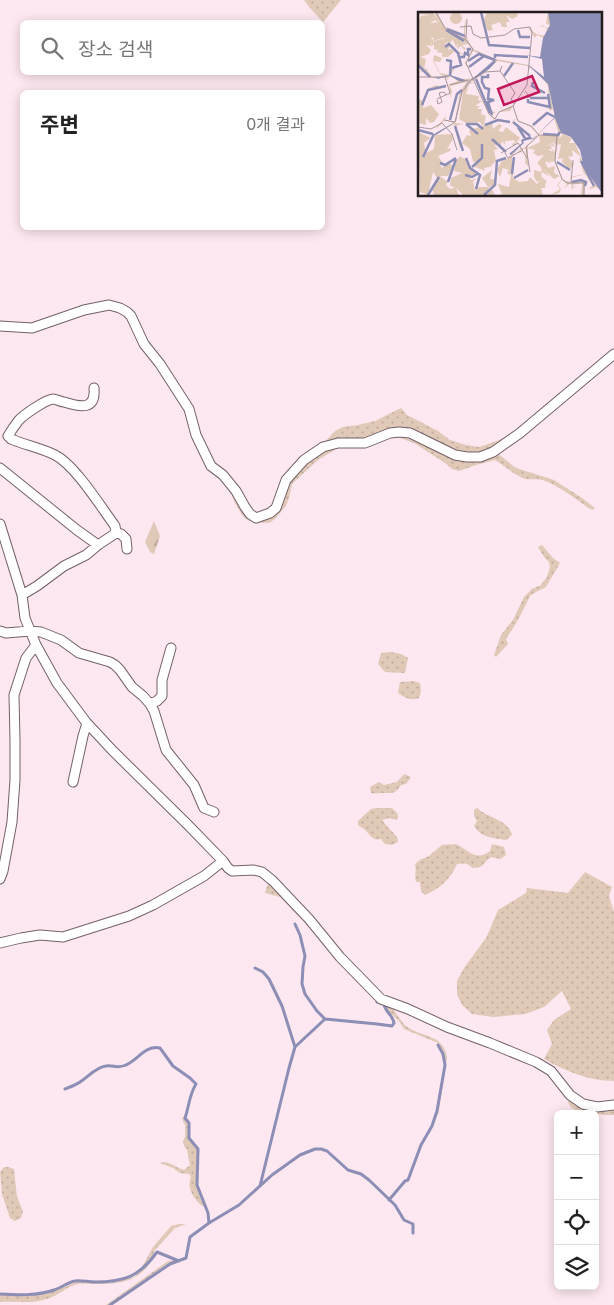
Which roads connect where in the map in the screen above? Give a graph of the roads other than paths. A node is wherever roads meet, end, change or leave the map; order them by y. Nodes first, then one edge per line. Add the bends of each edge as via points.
1 (0, 326) edge
2 (614, 354) edge
3 (94, 388) dead end
4 (0, 468) edge
5 (0, 524) edge
6 (116, 533) junction
7 (98, 545) junction
8 (126, 549) dead end
9 (22, 595) junction
10 (0, 631) edge
11 (30, 631) junction
12 (36, 645) junction
13 (171, 648) dead end
14 (150, 704) junction
15 (87, 723) junction
16 (72, 782) dead end
17 (214, 812) dead end
18 (223, 861) junction
19 (0, 879) edge
20 (0, 943) edge
21 (614, 1105) edge

1 - 2 street via 32,328 109,305 127,312 144,344 189,409 196,435 211,466 223,475 256,518 270,514 276,508 286,480 304,460 323,447 338,443 365,443 399,432 410,433 455,455 480,457 493,452
3 - 6 street via 94,396 88,405 53,399 20,419 8,436 62,459 92,493 115,526
4 - 7 street
5 - 9 street
6 - 7 street
6 - 8 street via 126,539
7 - 9 street
9 - 11 street
10 - 11 street
11 - 12 street
11 - 14 street via 50,635 79,653 115,665 132,688
12 - 15 street via 57,683
12 - 19 street via 26,658 14,695 16,742 12,822
13 - 14 street via 162,680 162,696
14 - 17 street via 166,750 194,785 204,808
15 - 16 street
15 - 18 street
18 - 20 street via 204,876 130,916 63,937 40,935
18 - 21 street via 232,870 262,872 273,881 381,999 536,1062 551,1071 570,1095 583,1104 597,1107

